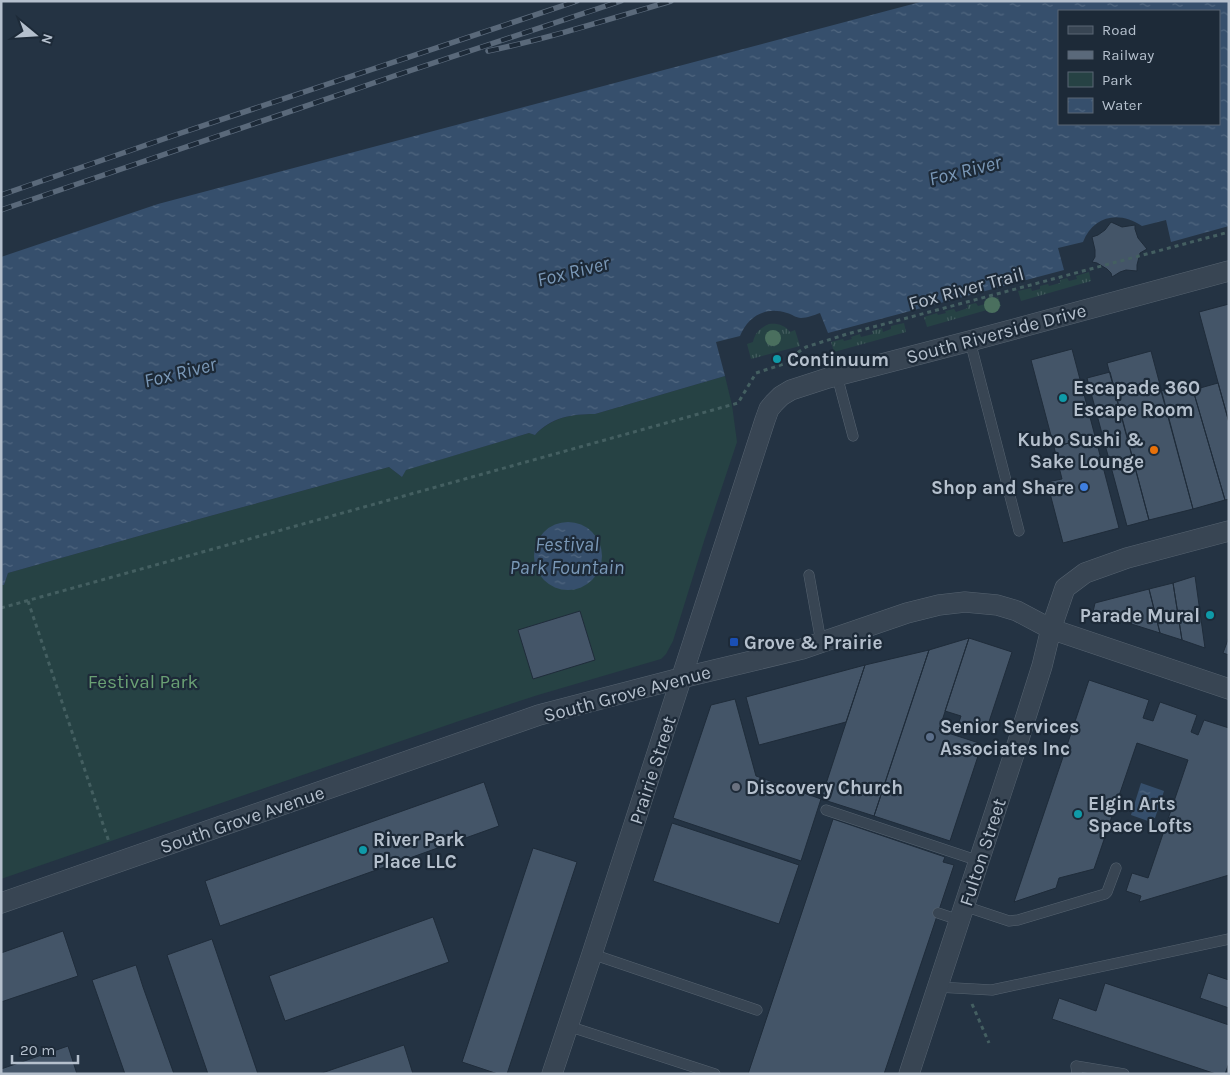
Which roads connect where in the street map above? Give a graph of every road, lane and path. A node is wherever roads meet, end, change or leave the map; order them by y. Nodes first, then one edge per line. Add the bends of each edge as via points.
1 (1229, 232) edge
2 (1229, 270) edge
3 (970, 341) junction
4 (837, 376) junction
5 (770, 409) joint
6 (852, 436) dead end
7 (1019, 531) dead end
8 (1229, 531) edge
9 (809, 575) dead end
10 (28, 600) junction
11 (1, 608) edge
12 (1052, 629) junction
13 (822, 642) junction
14 (681, 678) junction
15 (1229, 689) edge
16 (826, 810) dead end
17 (109, 842) dead end
18 (979, 861) junction
19 (1116, 868) dead end
20 (1, 903) edge
21 (938, 913) dead end
22 (962, 913) junction
23 (1229, 939) edge
24 (592, 954) junction
25 (937, 987) junction
26 (970, 999) dead end
27 (757, 1010) dead end
28 (568, 1026) junction
29 (989, 1043) dead end
30 (552, 1074) edge
31 (715, 1074) edge
32 (909, 1074) edge
33 (1077, 1074) edge
34 (1124, 1074) edge

1 - 10 path, Fox River Trail via 806,347 790,362 756,374 738,403
2 - 3 street, South Riverside Drive
3 - 4 street, South Riverside Drive
3 - 7 lane
4 - 5 street, South Riverside Drive via 791,390
4 - 6 lane
5 - 14 street, Prairie Street
8 - 12 street via 1127,558 1085,573 1065,588
9 - 13 lane
10 - 11 path
10 - 17 path
12 - 13 street, South Grove Avenue via 998,605 965,602 939,604
12 - 15 street, South Grove Avenue
12 - 18 street, Fulton Street
13 - 14 street, South Grove Avenue
14 - 20 street, South Grove Avenue via 539,715
14 - 24 street, Prairie Street
16 - 18 lane
18 - 22 street, Fulton Street
19 - 22 lane via 1105,894 1018,920
21 - 22 lane
22 - 25 street, Fulton Street
23 - 25 lane via 992,990
24 - 27 lane
24 - 28 street, Prairie Street
25 - 32 street, Fulton Street
26 - 29 path
28 - 30 street, Prairie Street
28 - 31 lane
33 - 34 lane via 1076,1066

